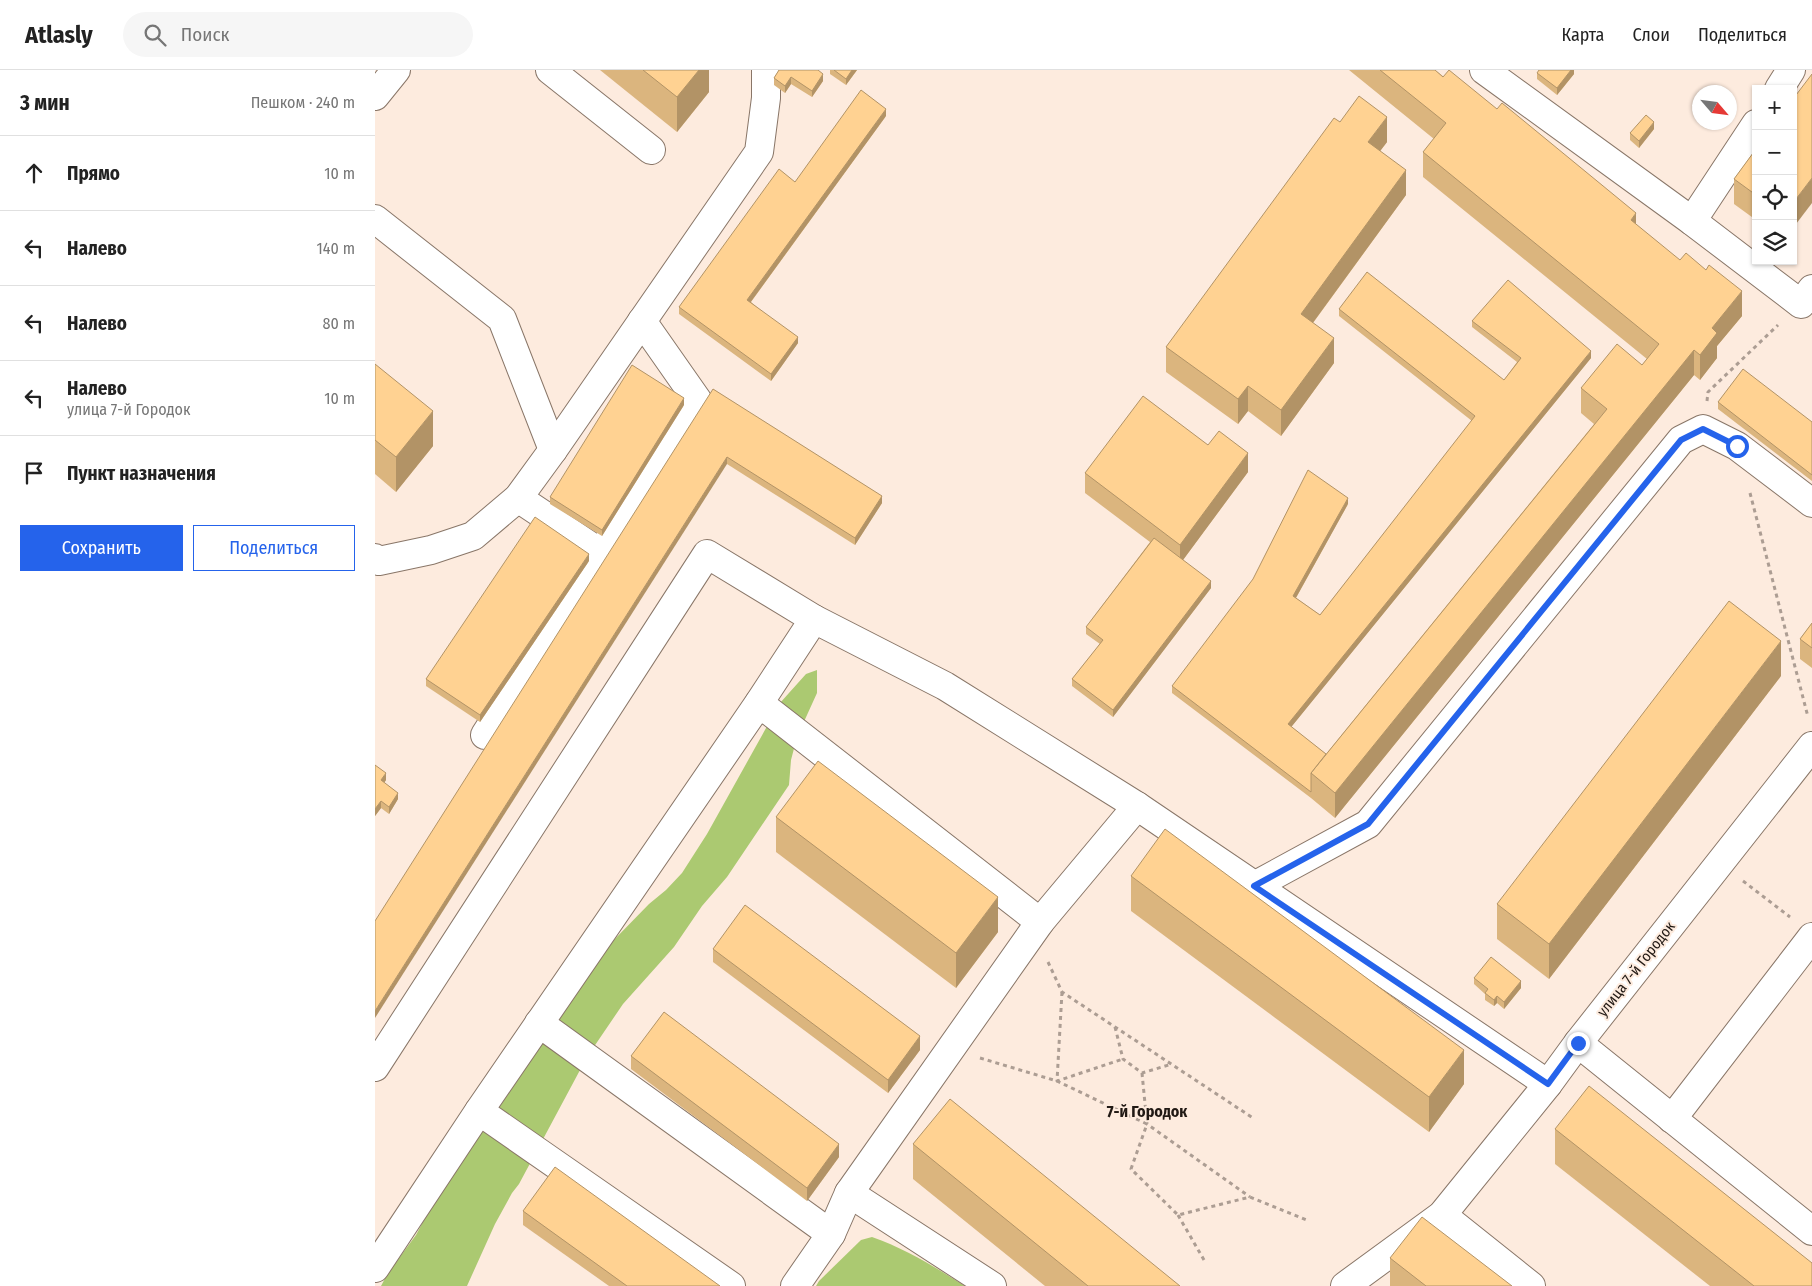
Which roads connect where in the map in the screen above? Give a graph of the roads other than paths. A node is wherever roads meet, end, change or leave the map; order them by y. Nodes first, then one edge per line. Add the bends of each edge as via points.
1 (396, 70) edge
2 (550, 70) edge
3 (766, 70) edge
4 (1484, 70) edge
5 (1791, 70) edge
6 (1782, 85) edge
7 (375, 96) edge
8 (1752, 130) edge
9 (651, 150) dead end
10 (375, 219) edge
11 (1692, 221) junction
12 (1806, 297) edge
13 (642, 321) junction
14 (553, 450) junction
15 (518, 498) junction
16 (1812, 503) edge
17 (602, 554) junction
18 (376, 562) edge
19 (814, 619) junction
20 (759, 703) junction
21 (1811, 734) edge
22 (485, 735) dead end
23 (1137, 806) junction
24 (1254, 886) junction
25 (1037, 927) junction
26 (1804, 929) edge
27 (539, 1023) junction
28 (1578, 1043) junction
29 (375, 1066) edge
30 (1548, 1084) junction
31 (479, 1111) junction
32 (1672, 1119) junction
33 (849, 1193) junction
34 (1442, 1215) junction
35 (1812, 1231) edge
36 (831, 1234) junction
37 (375, 1268) edge
38 (731, 1286) edge
39 (795, 1286) edge
40 (992, 1286) edge
41 (1345, 1286) edge
42 (1531, 1286) edge

1 - 7 street
2 - 9 street
3 - 13 street via 759,152
4 - 11 street
5 - 6 street
8 - 11 street
10 - 14 street via 502,320
11 - 12 street
13 - 14 street
13 - 17 street via 698,401
14 - 15 street
15 - 17 street
15 - 18 street via 473,536 431,550
16 - 24 street via 1737,446 1703,429 1681,440 1368,824
17 - 22 street
19 - 20 street
19 - 23 street via 945,686
19 - 29 street via 707,554
20 - 25 street
20 - 27 street
21 - 28 street, улица 7-й Городок via 1720,863
23 - 24 street
23 - 25 street
24 - 30 street
25 - 33 street
26 - 32 street
27 - 31 street
27 - 36 street
28 - 30 street, улица 7-й Городок
28 - 32 street
30 - 34 street, улица 7-й Городок
31 - 37 street
31 - 38 street
32 - 35 street
33 - 36 street
33 - 40 street
34 - 41 street, улица 7-й Городок
34 - 42 street
36 - 39 street

